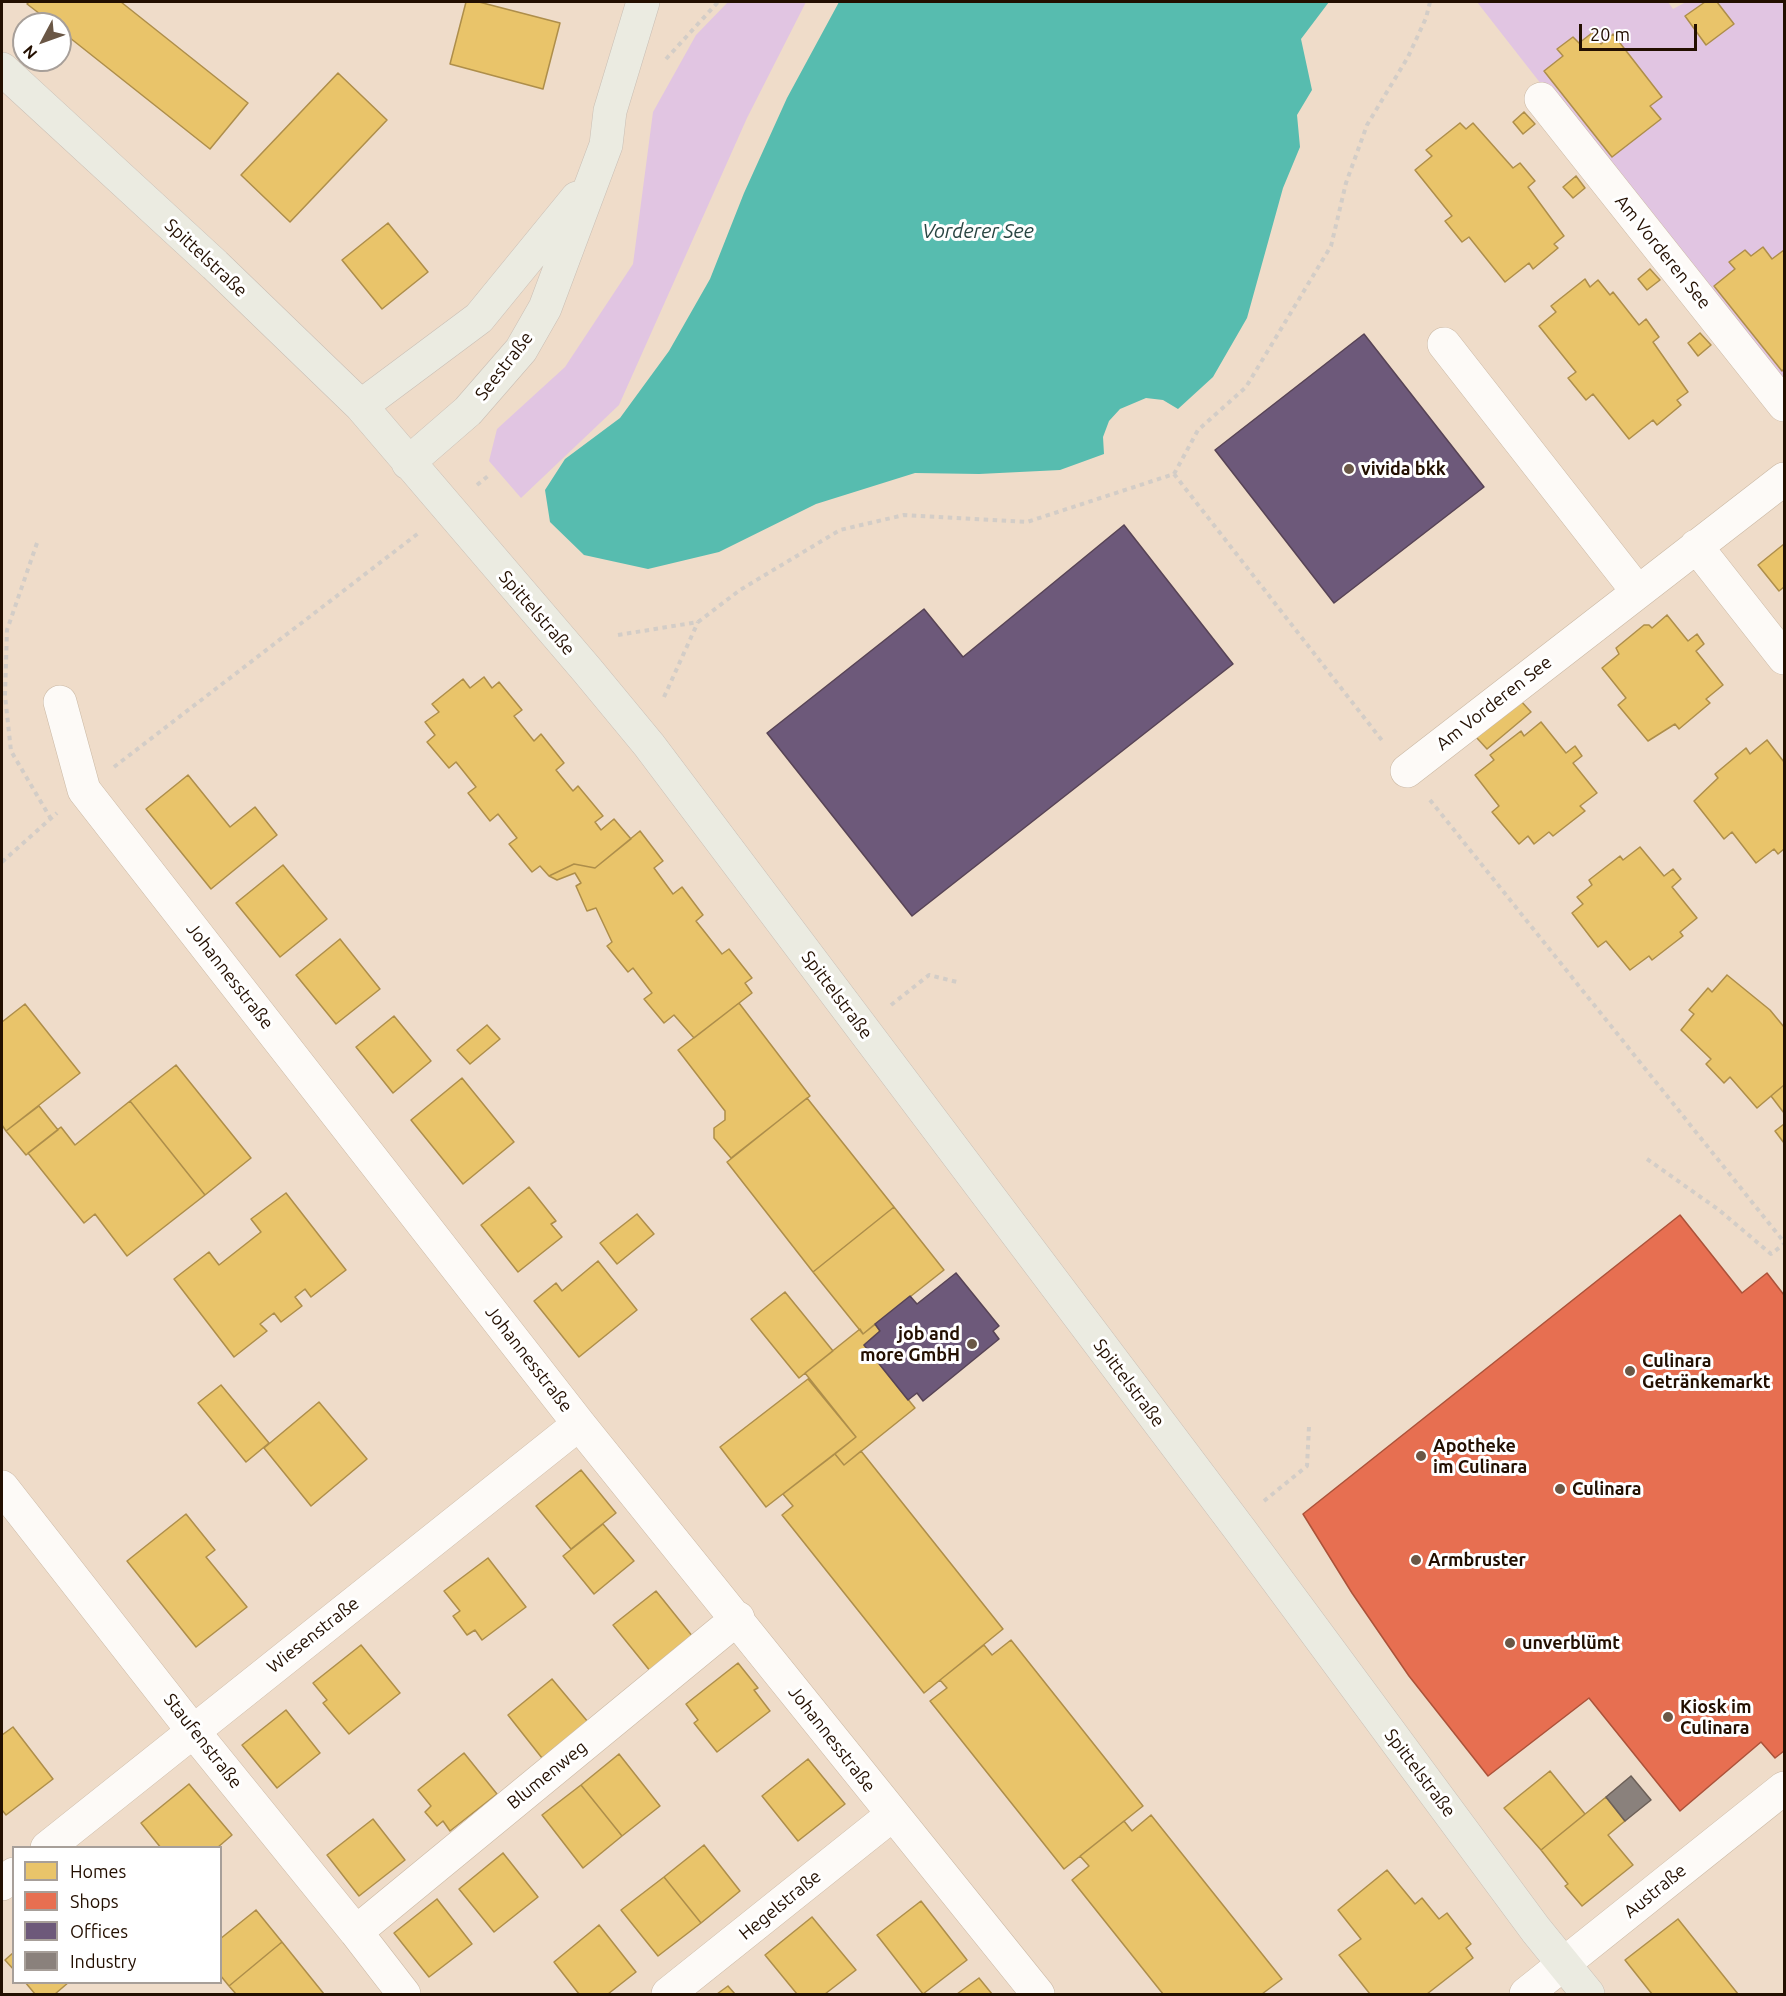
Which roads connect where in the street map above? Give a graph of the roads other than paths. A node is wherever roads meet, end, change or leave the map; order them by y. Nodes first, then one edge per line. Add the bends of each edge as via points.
1 (643, 2) edge
2 (2, 69) edge
3 (1541, 99) dead end
4 (593, 178) junction
5 (1444, 344) dead end
6 (1785, 405) edge
7 (361, 406) junction
8 (408, 463) junction
9 (1785, 479) edge
10 (1696, 546) junction
11 (1638, 592) junction
12 (1785, 658) edge
13 (60, 702) dead end
14 (1407, 771) road end
15 (579, 1424) junction
16 (2, 1487) edge
17 (738, 1618) junction
18 (193, 1731) junction
19 (1785, 1788) edge
20 (892, 1815) junction
21 (49, 1846) edge
22 (356, 1932) junction
23 (1564, 1964) junction
24 (404, 1995) edge
25 (668, 1995) edge
26 (1038, 1995) edge
27 (1526, 1995) edge
28 (1588, 1995) edge

1 - 4 main road, Seestraße via 610,111 606,145
2 - 7 main road, Spittelstraße
3 - 6 street, Am Vorderen See
4 - 7 main road, Seestraße via 479,318
4 - 8 main road, Seestraße via 545,308 521,350 468,411
5 - 11 street
7 - 8 main road, Spittelstraße
8 - 23 main road, Spittelstraße via 649,745
9 - 10 street, Am Vorderen See
10 - 11 street, Am Vorderen See
10 - 12 street
11 - 14 street, Am Vorderen See
13 - 15 street, Johannesstraße via 84,790
15 - 17 street, Johannesstraße
15 - 18 street, Wiesenstraße
16 - 18 street, Staufenstraße
17 - 20 street, Johannesstraße
17 - 22 street, Blumenweg
18 - 21 street, Wiesenstraße
18 - 22 street, Staufenstraße
19 - 23 street, Austraße
20 - 25 street, Hegelstraße
20 - 26 street, Johannesstraße
22 - 24 street, Staufenstraße
23 - 27 street, Austraße
23 - 28 main road, Spittelstraße

